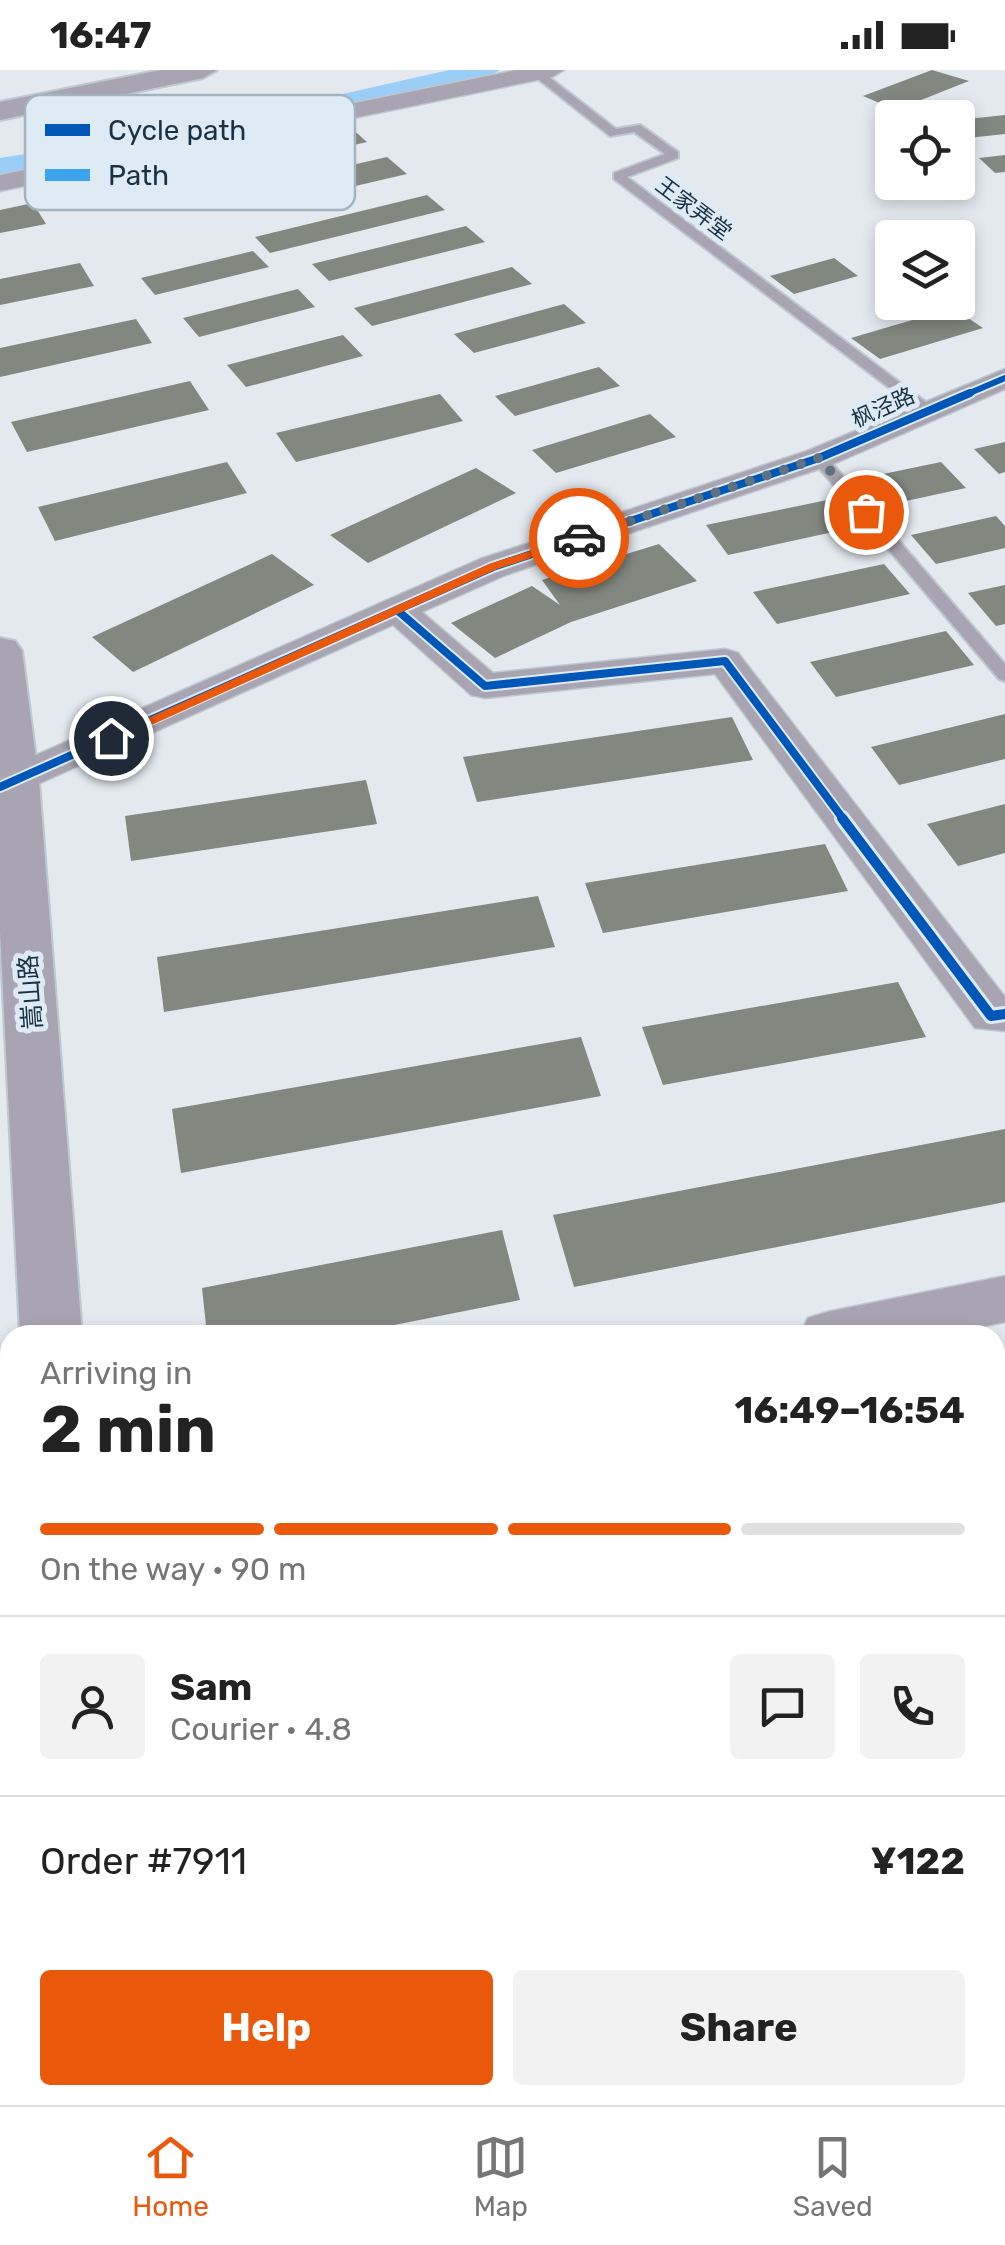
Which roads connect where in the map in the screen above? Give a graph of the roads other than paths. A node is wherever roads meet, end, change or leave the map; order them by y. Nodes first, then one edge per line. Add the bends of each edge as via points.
1 (203, 70) edge
2 (544, 72) edge
3 (79, 95) edge
4 (25, 106) edge
5 (0, 111) edge
6 (355, 111) edge
7 (25, 178) edge
8 (0, 183) edge
9 (1005, 378) edge
10 (926, 409) junction
11 (819, 458) junction
12 (397, 610) junction
13 (0, 651) edge
14 (1005, 675) edge
15 (8, 784) edge
16 (1005, 1014) edge
17 (1005, 1299) edge
18 (50, 1325) edge
19 (876, 1325) edge

1 - 3 street
2 - 6 street
2 - 10 lane, 王家弄堂 via 614,133 636,128 674,154 618,176
4 - 5 street
7 - 8 street
9 - 10 street, 枫泾路
10 - 11 street, 枫泾路
11 - 12 street, 枫泾路 via 493,567
11 - 14 lane
12 - 15 street, 枫泾路
12 - 16 street via 485,686 725,661 991,1016
13 - 15 street, 嵩山路
15 - 18 street, 嵩山路
17 - 19 street

